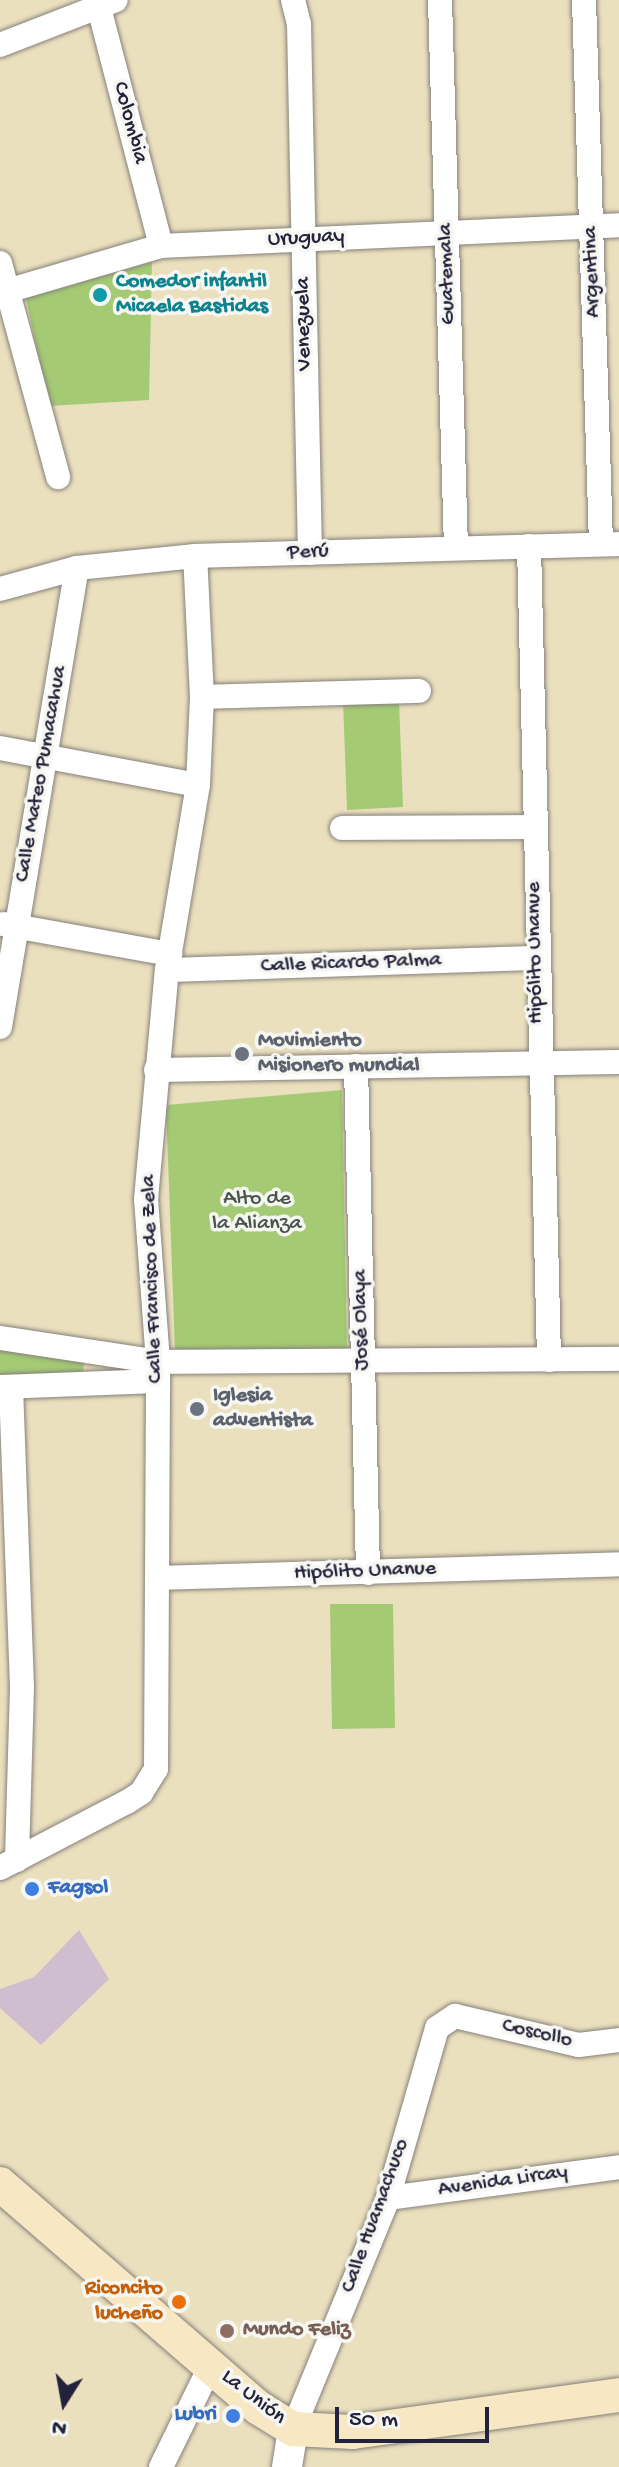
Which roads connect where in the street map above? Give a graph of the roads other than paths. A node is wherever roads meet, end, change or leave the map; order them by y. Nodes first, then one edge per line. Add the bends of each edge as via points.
1 (293, 0) edge
2 (440, 0) edge
3 (584, 0) edge
4 (104, 2) edge
5 (0, 45) edge
6 (619, 225) edge
7 (591, 227) junction
8 (447, 233) junction
9 (304, 239) junction
10 (161, 246) junction
11 (0, 263) edge
12 (4, 292) edge
13 (58, 477) dead end
14 (610, 544) edge
15 (529, 546) junction
16 (456, 548) junction
17 (310, 553) junction
18 (195, 556) junction
19 (77, 568) junction
20 (0, 589) edge
21 (419, 691) dead end
22 (202, 697) junction
23 (0, 748) edge
24 (45, 752) junction
25 (198, 785) junction
26 (535, 827) junction
27 (342, 828) dead end
28 (8, 924) edge
29 (535, 958) junction
30 (168, 962) junction
31 (0, 1027) edge
32 (619, 1062) edge
33 (539, 1063) junction
34 (356, 1066) junction
35 (156, 1070) junction
36 (0, 1338) edge
37 (619, 1359) edge
38 (549, 1360) junction
39 (363, 1363) junction
40 (158, 1372) junction
41 (5, 1387) edge
42 (619, 1564) edge
43 (368, 1573) junction
44 (160, 1578) junction
45 (11, 1689) edge
46 (9, 1864) edge
47 (455, 2016) joint
48 (619, 2040) edge
49 (619, 2167) edge
50 (0, 2184) edge
51 (388, 2198) junction
52 (211, 2365) junction
53 (619, 2395) edge
54 (293, 2429) junction
55 (161, 2467) edge
56 (287, 2467) edge

1 - 9 street, Venezuela via 299,24
2 - 8 street, Guatemala
3 - 7 street, Argentina
4 - 5 street
4 - 10 street, Colombia
6 - 7 street, Uruguay
7 - 8 street, Uruguay
7 - 14 street, Argentina
8 - 9 street, Uruguay
8 - 16 street, Guatemala
9 - 10 street, Uruguay
9 - 17 street, Venezuela
10 - 12 street, Uruguay
11 - 12 street
12 - 13 street
14 - 15 street, Perú
15 - 16 street, Perú
15 - 26 street, Hipólito Unanue
16 - 17 street, Perú
17 - 18 street, Perú
18 - 19 street, Perú
18 - 22 street, Calle Francisco de Zela
19 - 20 street, Perú
19 - 24 street, Calle Mateo Pumacahua
21 - 22 street
22 - 25 street, Calle Francisco de Zela
23 - 24 street
24 - 25 street
24 - 28 street, Calle Mateo Pumacahua
25 - 30 street, Calle Francisco de Zela
26 - 27 street
26 - 29 street, Hipólito Unanue
28 - 30 street, Calle Ricardo Palma
28 - 31 street, Calle Mateo Pumacahua
29 - 30 street, Calle Ricardo Palma
29 - 33 street, Hipólito Unanue
30 - 35 street, Calle Francisco de Zela
32 - 33 street
33 - 34 street
33 - 38 street, Hipólito Unanue
34 - 35 street
34 - 39 street, José Olaya
35 - 40 street, Calle Francisco de Zela via 146,1199
36 - 40 street
37 - 38 street
38 - 39 street
39 - 40 street
39 - 43 street, José Olaya
40 - 41 street
40 - 44 street, Calle Francisco de Zela
41 - 45 street
42 - 43 street, Hipólito Unanue
43 - 44 street, Hipólito Unanue
44 - 46 street, Calle Francisco de Zela via 158,1751 149,1783 127,1802
45 - 46 street
47 - 48 street, Coscollo via 579,2045
47 - 51 street, Calle Huamachuco via 437,2028
49 - 51 street, Avenida Lircay
50 - 52 main road, La Unión
51 - 54 street, Calle Huamachuco
52 - 54 main road, La Unión via 259,2408
52 - 55 street
53 - 54 main road, La Unión via 353,2432
54 - 56 street, Calle Huamachuco

